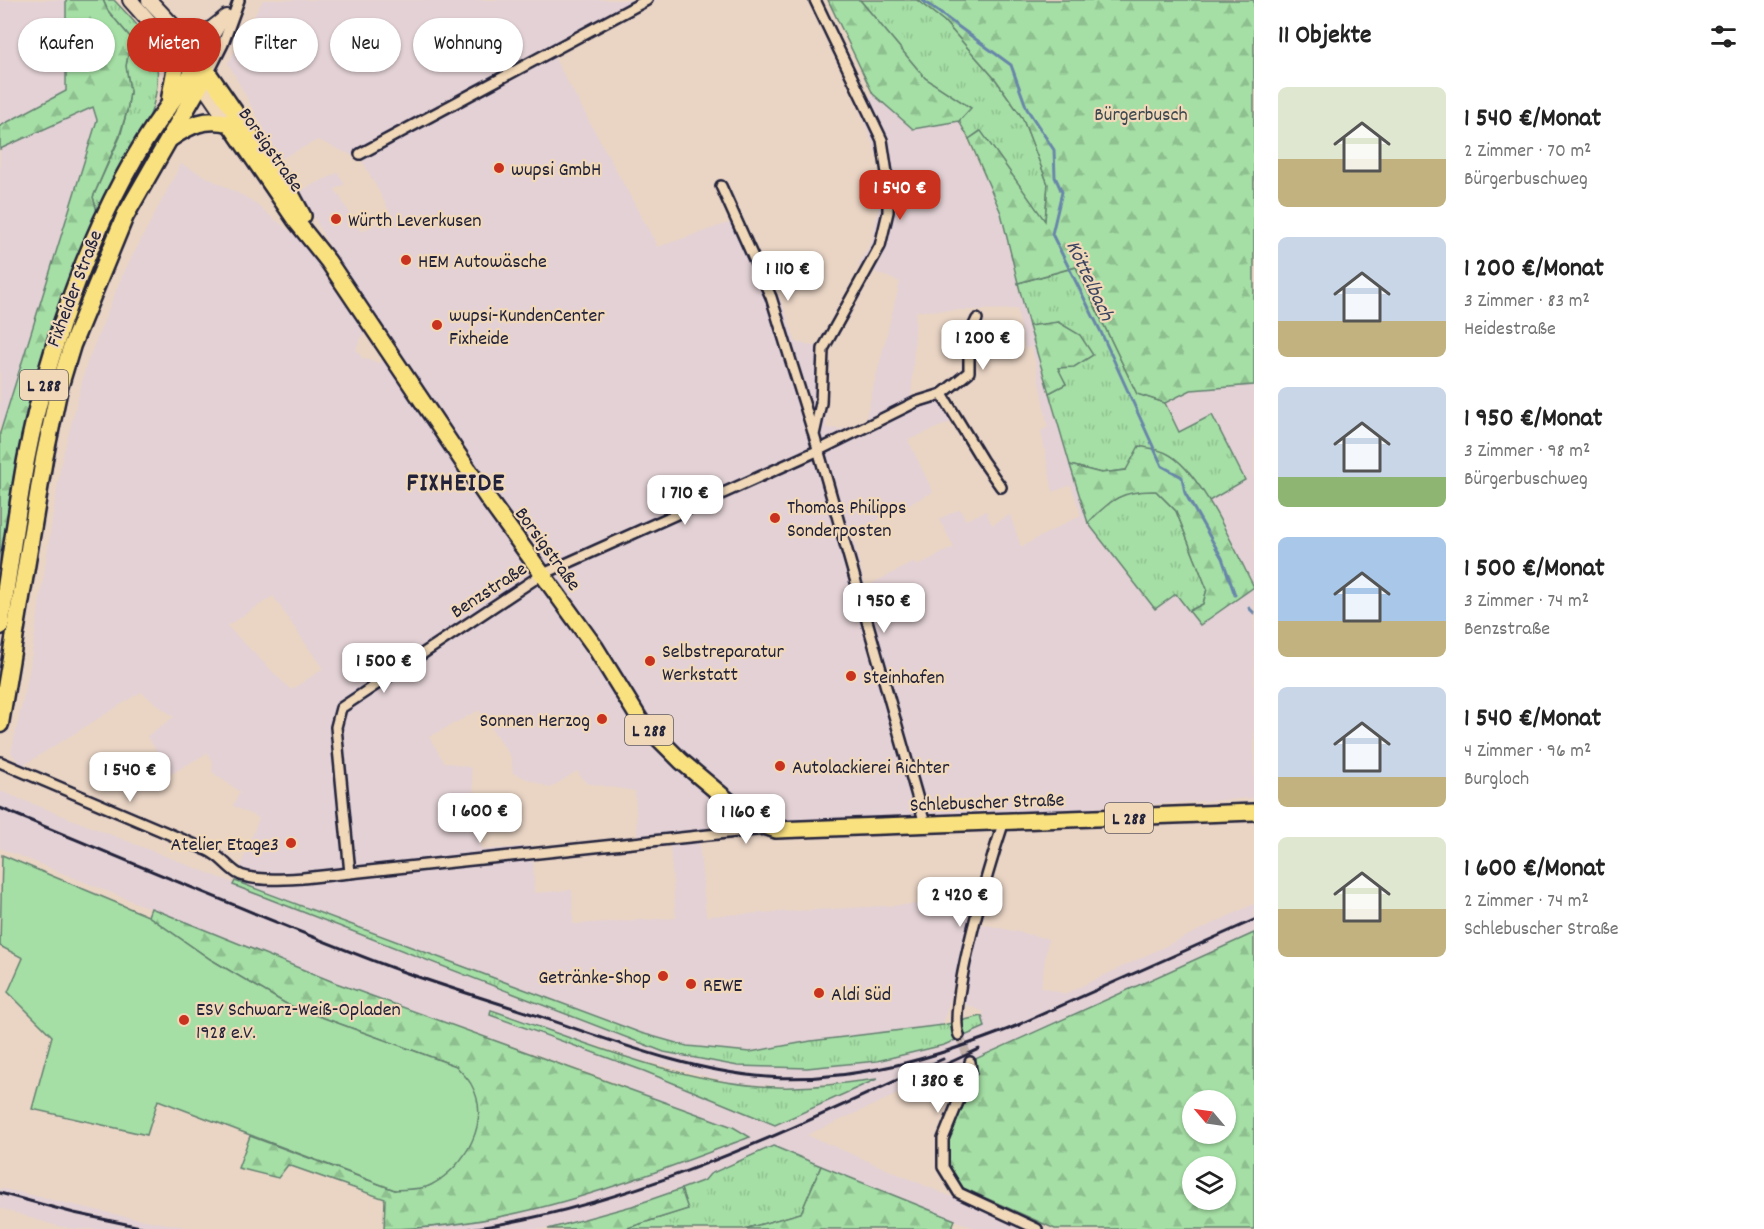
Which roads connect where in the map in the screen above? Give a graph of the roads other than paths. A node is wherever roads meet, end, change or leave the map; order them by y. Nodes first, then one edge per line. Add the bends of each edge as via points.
1 (130, 0) edge
2 (149, 0) edge
3 (238, 0) edge
4 (647, 0) edge
5 (815, 0) edge
6 (226, 17) junction
7 (151, 18) edge
8 (162, 18) edge
9 (221, 20) edge
10 (176, 72) edge
11 (200, 72) edge
12 (203, 76) junction
13 (166, 109) junction
14 (229, 123) junction
15 (165, 142) junction
16 (360, 154) dead end
17 (721, 186) dead end
18 (303, 226) junction
19 (977, 319) dead end
20 (942, 394) junction
21 (814, 435) junction
22 (818, 451) junction
23 (1001, 487) dead end
24 (541, 575) junction
25 (0, 626) edge
26 (0, 724) edge
27 (0, 762) edge
28 (738, 809) junction
29 (1254, 812) edge
30 (1004, 821) junction
31 (926, 824) junction
32 (769, 828) junction
33 (722, 831) junction
34 (350, 873) junction
35 (960, 1035) tunnel mouth
36 (970, 1062) tunnel mouth
37 (1036, 1229) edge

1 - 7 main road
2 - 8 main road
3 - 6 street, Fixheider Straße
3 - 12 street, Fixheider Straße via 223,44
4 - 16 street
5 - 21 street via 882,140 888,212 880,246 823,349 821,403
6 - 9 main road
6 - 12 street, Fixheider Straße
10 - 13 highway, L 288
11 - 12 main road, Borsigstraße
12 - 13 highway, Fixheider Straße / L 288
12 - 14 main road, Borsigstraße / L 288
12 - 15 highway, Fixheider Straße / L 288
12 - 18 main road, L 288 via 290,192 303,216
13 - 25 highway, Fixheider Straße / L 288 via 113,202 67,311 26,460
14 - 15 highway, L 288 via 212,119 197,122
14 - 18 main road, Borsigstraße / L 288
15 - 26 highway, Fixheider Straße / L 288 via 101,270 59,388
17 - 21 street via 771,297
18 - 24 main road, Borsigstraße / L 288
19 - 20 street via 969,336 969,372
20 - 22 street, Benzstraße via 916,402
20 - 23 street
21 - 22 street
22 - 24 street, Benzstraße
22 - 31 street
24 - 28 main road, Borsigstraße / L 288 via 595,647 640,720
24 - 34 street, Benzstraße via 341,708 336,727
27 - 34 street, Schlebuscher Straße via 222,857 239,875 283,879
28 - 32 main road, Borsigstraße / L 288
28 - 33 street
29 - 30 main road, Schlebuscher Straße / L 288
30 - 31 main road, Schlebuscher Straße / L 288
30 - 35 street via 957,1002 955,1025
31 - 32 main road, Schlebuscher Straße / L 288
32 - 33 street, Schlebuscher Straße
33 - 34 street, Schlebuscher Straße
36 - 37 street via 971,1070 943,1139 943,1167 959,1193

